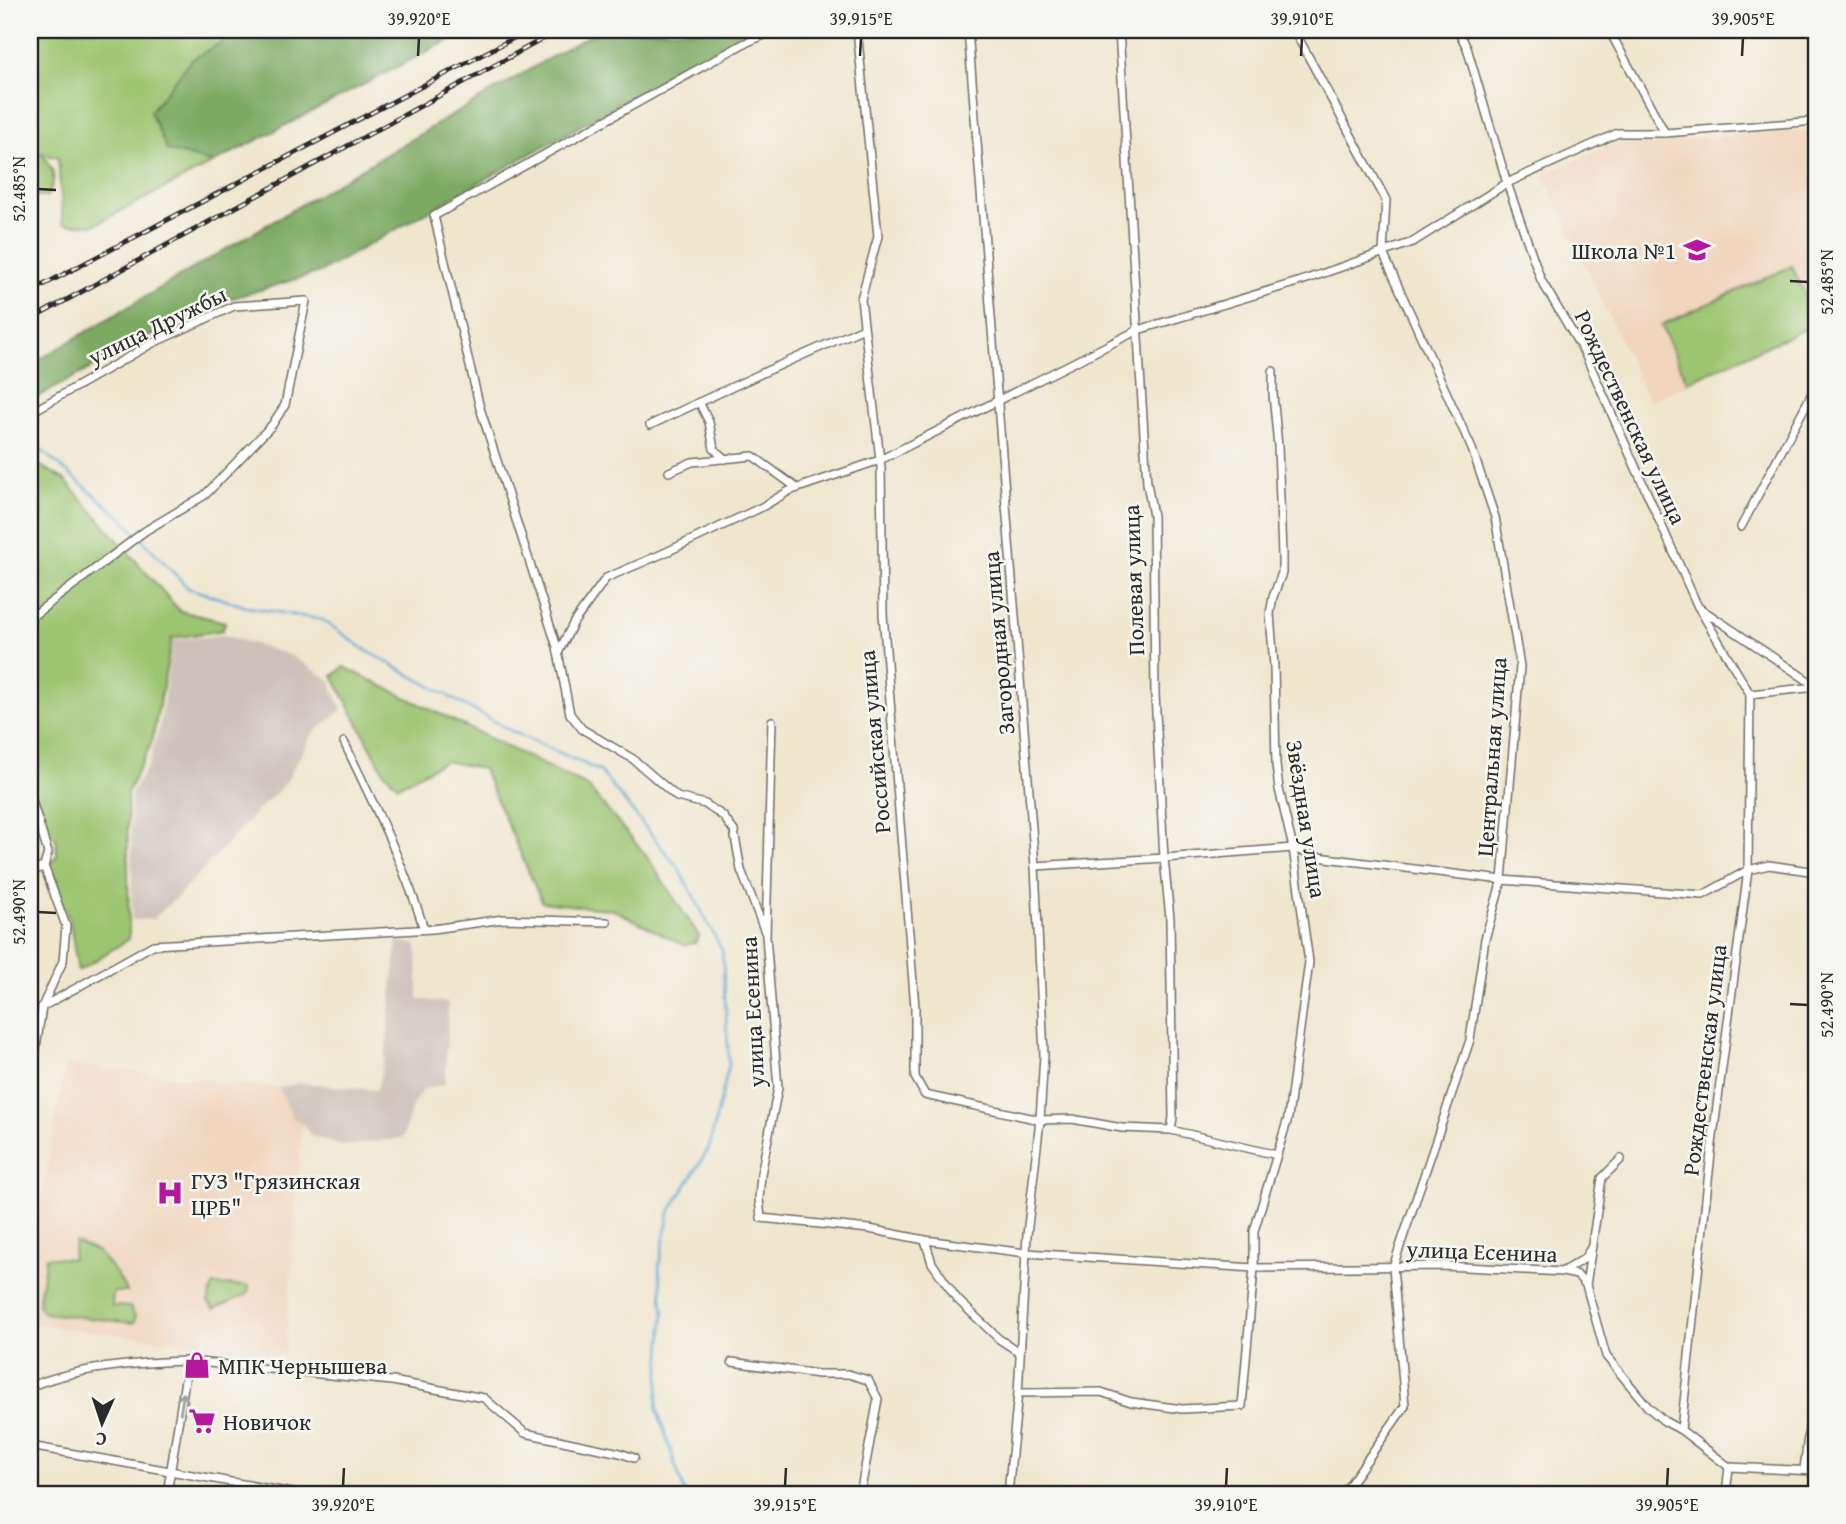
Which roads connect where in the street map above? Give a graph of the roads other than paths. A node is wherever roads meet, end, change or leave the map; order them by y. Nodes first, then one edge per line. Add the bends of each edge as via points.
1 (776, 30) edge
2 (857, 30) edge
3 (968, 30) edge
4 (1119, 30) edge
5 (1294, 30) edge
6 (1458, 30) edge
7 (1609, 30) edge
8 (1816, 121) edge
9 (1665, 133) junction
10 (1507, 183) junction
11 (1383, 253) junction
12 (864, 328) junction
13 (1138, 330) junction
14 (1273, 371) dead end
15 (1816, 386) edge
16 (998, 401) junction
17 (699, 402) junction
18 (30, 413) edge
19 (650, 425) dead end
20 (725, 459) junction
21 (880, 460) junction
22 (669, 472) dead end
23 (797, 488) junction
24 (1741, 527) dead end
25 (1698, 607) junction
26 (30, 618) edge
27 (558, 653) junction
28 (1816, 686) edge
29 (1750, 694) junction
30 (772, 721) dead end
31 (344, 742) dead end
32 (30, 794) edge
33 (1293, 848) junction
34 (1164, 859) junction
35 (44, 866) junction
36 (1035, 866) junction
37 (1748, 870) junction
38 (1816, 872) edge
39 (30, 873) edge
40 (1502, 880) junction
41 (607, 922) dead end
42 (424, 929) junction
43 (766, 936) junction
44 (42, 1007) junction
45 (30, 1088) edge
46 (1040, 1120) junction
47 (1171, 1130) junction
48 (1277, 1155) junction
49 (1620, 1159) dead end
50 (925, 1240) junction
51 (1593, 1245) junction
52 (1026, 1252) junction
53 (1393, 1267) junction
54 (1254, 1268) junction
55 (1563, 1272) junction
56 (1586, 1284) junction
57 (1019, 1352) junction
58 (188, 1361) junction
59 (732, 1362) dead end
60 (1816, 1374) edge
61 (30, 1387) edge
62 (1018, 1393) junction
63 (1681, 1430) junction
64 (30, 1446) edge
65 (634, 1458) dead end
66 (1729, 1467) junction
67 (1804, 1469) junction
68 (1816, 1471) edge
69 (172, 1472) junction
70 (167, 1494) edge
71 (298, 1494) edge
72 (860, 1494) edge
73 (1008, 1494) edge
74 (1343, 1494) edge
75 (1726, 1494) edge

1 - 27 street via 434,216 480,408
2 - 12 street, Российская улица via 878,236 861,299
3 - 16 street, Загородная улица
4 - 13 street, Полевая улица
5 - 11 street, Центральная улица via 1386,200
6 - 10 street, Рождественская улица
7 - 9 street
8 - 9 street
9 - 10 street via 1618,133
10 - 11 street via 1413,242
10 - 25 street, Рождественская улица via 1541,280 1585,354
11 - 13 street
11 - 40 street, Центральная улица via 1472,449 1495,517 1520,666
12 - 17 street
12 - 21 street, Российская улица
13 - 16 street
13 - 34 street, Полевая улица via 1153,516 1155,694
14 - 33 street, Звёздная улица via 1282,555 1282,573 1270,614 1275,740 1279,789
15 - 24 street
16 - 21 street
16 - 36 street, Загородная улица
17 - 19 street
17 - 20 street via 714,449
18 - 26 street, улица Дружбы via 153,343 234,306 306,301 285,405 272,425 205,495 145,531
20 - 22 street via 692,462
20 - 23 street via 753,456
21 - 23 street
21 - 46 street, Российская улица via 883,614 915,1007 915,1077 925,1095
23 - 27 street via 606,578
25 - 28 street
25 - 29 street, Рождественская улица
27 - 43 street via 570,713 582,729 634,759 677,797 705,804 723,816 734,831 741,870
28 - 29 street
29 - 37 street, Рождественская улица
30 - 43 street, улица Есенина
31 - 42 street via 416,901
32 - 35 street via 47,853
33 - 34 street
33 - 40 street via 1318,857
33 - 48 street, Звёздная улица via 1309,962 1288,1118
34 - 36 street
34 - 47 street, Полевая улица via 1170,919
35 - 39 street
35 - 44 street via 66,926 63,961
36 - 46 street, Загородная улица via 1044,1055
37 - 38 street via 1769,865
37 - 40 street via 1703,895
37 - 63 street, Рождественская улица
40 - 53 street, Центральная улица via 1485,939 1470,1040
41 - 42 street via 503,919
42 - 44 street via 153,945
43 - 50 street, улица Есенина via 778,1088 761,1174 761,1217
44 - 45 street
46 - 47 street, Российская улица
46 - 52 street, Загородная улица
47 - 48 street, Российская улица
48 - 54 street, Звёздная улица via 1254,1231
49 - 51 street via 1602,1178
50 - 52 street, улица Есенина
50 - 57 street via 932,1263 957,1299
51 - 55 street via 1584,1259
51 - 56 street
52 - 54 street, улица Есенина
52 - 57 street
53 - 54 street, улица Есенина
53 - 55 street, улица Есенина
53 - 74 street via 1405,1406
54 - 62 street via 1242,1406 1182,1409 1131,1402 1101,1392
55 - 56 street, улица Есенина via 1577,1275
56 - 63 street, улица Есенина via 1606,1356 1648,1407
57 - 62 street
58 - 61 street via 92,1370
58 - 65 street via 391,1381 484,1398 525,1433
69 -> 58 street
59 - 72 street via 868,1380 878,1399
60 - 67 street
62 - 73 street
63 - 66 street, улица Есенина
64 - 69 street
66 - 67 street
66 - 75 street
67 - 68 street
69 - 70 street
69 - 71 street

